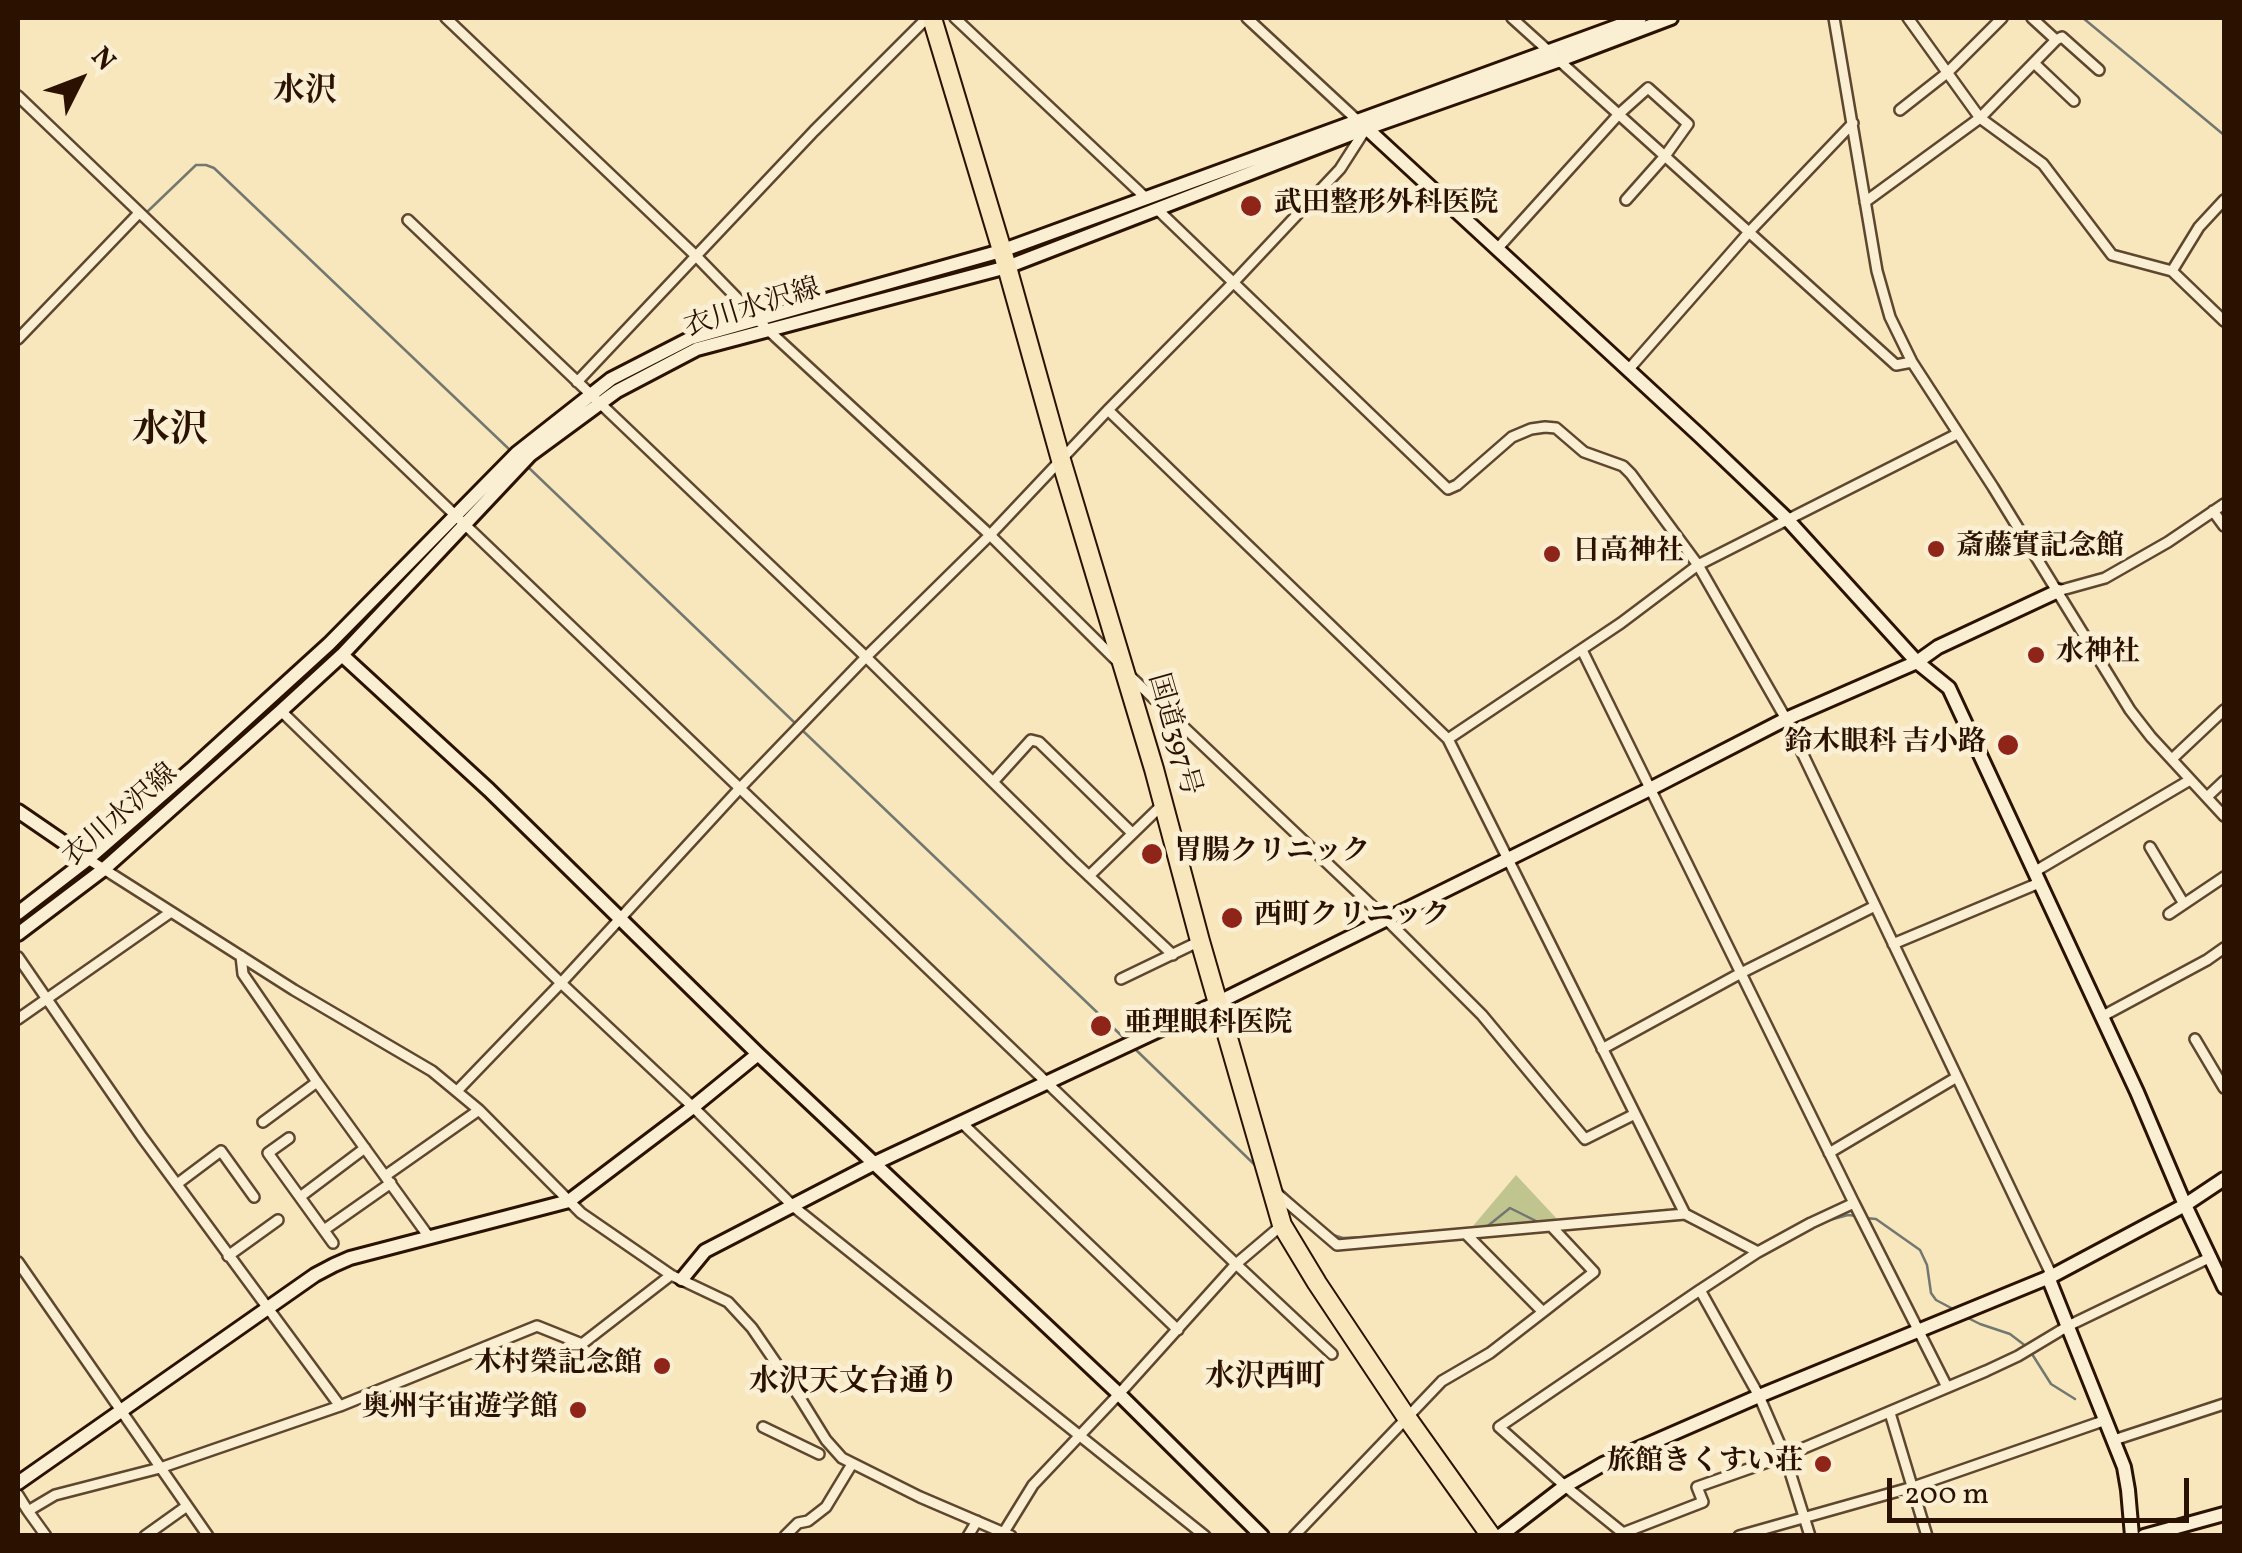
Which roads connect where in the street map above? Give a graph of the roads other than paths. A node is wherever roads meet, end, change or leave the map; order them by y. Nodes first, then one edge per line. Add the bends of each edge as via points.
1 (446, 18) edge
2 (929, 18) edge
3 (955, 18) edge
4 (1247, 18) edge
5 (1512, 18) edge
6 (1640, 18) edge
7 (1671, 18) edge
8 (1834, 18) edge
9 (1908, 18) edge
10 (2002, 18) edge
11 (2032, 18) edge
12 (2056, 40) junction
13 (1555, 56) junction
14 (2034, 64) junction
15 (2100, 70) dead end
16 (1948, 73) junction
17 (18, 96) edge
18 (2074, 102) dead end
19 (1900, 110) dead end
20 (1619, 114) junction
21 (1980, 118) junction
22 (1853, 124) junction
23 (1362, 125) junction
24 (1666, 156) junction
25 (1147, 199) junction
26 (1626, 200) dead end
27 (2224, 200) edge
28 (1865, 202) junction
29 (1158, 210) junction
30 (138, 212) junction
31 (408, 220) dead end
32 (1750, 231) junction
33 (1498, 249) junction
34 (696, 256) junction
35 (1004, 259) junction
36 (2172, 270) junction
37 (1233, 283) junction
38 (2224, 321) edge
39 (762, 324) junction
40 (18, 339) edge
41 (1912, 362) junction
42 (1629, 369) junction
43 (577, 382) junction
44 (595, 400) junction
45 (1108, 410) junction
46 (1957, 434) junction
47 (1061, 460) junction
48 (2224, 504) edge
49 (2213, 511) junction
50 (1787, 519) junction
51 (460, 520) junction
52 (2224, 526) edge
53 (990, 535) junction
54 (1698, 565) junction
55 (2058, 591) junction
56 (1582, 650) junction
57 (342, 655) junction
58 (866, 658) junction
59 (1917, 662) junction
60 (1124, 669) junction
61 (2224, 710) edge
62 (281, 711) junction
63 (1786, 719) junction
64 (1448, 739) junction
65 (2172, 758) junction
66 (2190, 780) junction
67 (2224, 781) edge
68 (993, 782) junction
69 (740, 788) junction
70 (1650, 789) junction
71 (2207, 798) junction
72 (1163, 804) junction
73 (18, 812) edge
74 (2224, 816) edge
75 (1132, 833) junction
76 (2150, 847) dead end
77 (88, 859) junction
78 (1508, 859) junction
79 (104, 870) junction
80 (1089, 876) junction
81 (2224, 877) edge
82 (2037, 878) junction
83 (2184, 904) junction
84 (1875, 906) junction
85 (171, 912) junction
86 (18, 913) edge
87 (2169, 914) dead end
88 (1386, 918) junction
89 (621, 919) junction
90 (18, 934) edge
91 (1200, 940) junction
92 (1893, 944) junction
93 (2224, 948) edge
94 (1173, 955) junction
95 (241, 956) junction
96 (18, 957) edge
97 (1742, 973) junction
98 (1120, 979) dead end
99 (561, 984) junction
100 (46, 999) junction
101 (1219, 1002) junction
102 (2101, 1017) junction
103 (18, 1019) edge
104 (2195, 1039) dead end
105 (1602, 1049) junction
106 (758, 1054) junction
107 (1957, 1077) junction
108 (317, 1082) junction
109 (1048, 1082) junction
110 (2224, 1088) edge
111 (458, 1090) junction
112 (693, 1107) junction
113 (478, 1110) junction
114 (1635, 1114) junction
115 (264, 1122) dead end
116 (962, 1122) junction
117 (289, 1138) dead end
118 (365, 1148) junction
119 (1829, 1153) junction
120 (876, 1163) junction
121 (388, 1179) junction
122 (2224, 1179) edge
123 (177, 1184) junction
124 (1273, 1190) junction
125 (254, 1197) dead end
126 (300, 1197) junction
127 (569, 1201) junction
128 (1854, 1203) junction
129 (2185, 1205) junction
130 (794, 1207) junction
131 (1684, 1214) junction
132 (278, 1220) dead end
133 (1282, 1225) junction
134 (1552, 1227) junction
135 (324, 1230) junction
136 (1466, 1234) junction
137 (429, 1237) junction
138 (333, 1243) dead end
139 (1758, 1252) junction
140 (228, 1256) junction
141 (2211, 1257) junction
142 (18, 1262) edge
143 (1236, 1264) junction
144 (2050, 1276) junction
145 (676, 1277) junction
146 (2224, 1286) edge
147 (1700, 1290) junction
148 (267, 1308) junction
149 (1543, 1312) junction
150 (2068, 1326) junction
151 (1178, 1330) junction
152 (1918, 1330) junction
153 (1332, 1354) dead end
154 (1947, 1387) junction
155 (1119, 1394) junction
156 (1759, 1396) junction
157 (2224, 1404) edge
158 (340, 1406) junction
159 (122, 1411) junction
160 (1890, 1413) junction
161 (1407, 1418) junction
162 (2106, 1420) junction
163 (764, 1426) dead end
164 (1081, 1435) junction
165 (2114, 1440) junction
166 (818, 1454) dead end
167 (1785, 1456) junction
168 (852, 1464) junction
169 (160, 1468) junction
170 (18, 1483) edge
171 (1566, 1486) junction
172 (1913, 1486) junction
173 (18, 1496) edge
174 (186, 1506) junction
175 (28, 1510) junction
176 (2224, 1514) edge
177 (1805, 1518) junction
178 (978, 1521) junction
179 (798, 1523) junction
180 (1646, 1530) edge
181 (1007, 1534) edge
182 (46, 1536) edge
183 (145, 1536) edge
184 (208, 1536) edge
185 (784, 1536) edge
186 (806, 1536) edge
187 (968, 1536) edge
188 (1205, 1536) edge
189 (1262, 1536) edge
190 (1294, 1536) edge
191 (1491, 1536) edge
192 (1500, 1536) edge
193 (1739, 1536) edge
194 (1810, 1536) edge
195 (1927, 1536) edge
196 (2132, 1536) edge
197 (2144, 1536) edge

1 - 34 street
2 - 34 street
2 - 35 highway, 国道397号
3 - 25 street
4 - 23 street
5 - 13 street
6 - 13 street, 衣川水沢線
7 - 13 street, 衣川水沢線
8 - 22 street
9 - 16 street
10 - 16 street
11 - 12 street
12 - 14 street
12 - 15 street via 2062,37
13 - 20 street
13 - 23 street, 衣川水沢線
14 - 18 street
14 - 21 street
16 - 19 street
16 - 21 street
17 - 30 street
20 - 24 street
20 - 24 street via 1648,88 1688,124
20 - 33 street
21 - 28 street
21 - 36 street via 2043,164 2112,255
22 - 28 street
22 - 32 street
23 - 25 street, 衣川水沢線
23 - 29 street, 衣川水沢線
23 - 33 street
23 - 37 street via 1340,169
24 - 26 street
24 - 32 street
25 - 35 street, 衣川水沢線
27 - 36 street
28 - 41 street via 1890,317
29 - 35 street, 衣川水沢線
29 - 37 street
30 - 40 street
30 - 51 street
31 - 43 street
32 - 41 street via 1896,365
32 - 42 street
33 - 42 street
34 - 39 street
34 - 43 street
35 - 39 street, 衣川水沢線
35 - 47 highway, 国道397号
36 - 38 street
37 - 45 street
37 - 54 street via 1448,489 1512,437 1556,428 1584,452 1631,474
39 - 44 street, 衣川水沢線 via 690,338 610,379
39 - 53 street
41 - 46 street
42 - 50 street
43 - 44 street
44 - 51 street, 衣川水沢線 via 517,452
44 - 58 street
45 - 47 street
45 - 64 street
46 - 50 street
46 - 55 street
47 - 53 street
47 - 60 highway, 国道397号
48 - 49 street
49 - 52 street
49 - 55 street via 2105,578
50 - 54 street
50 - 59 street
51 - 57 street, 衣川水沢線
51 - 69 street
51 - 77 street, 衣川水沢線
53 - 58 street
53 - 60 street
54 - 56 street
54 - 63 street
55 - 59 street
55 - 65 street via 2130,710
56 - 64 street
56 - 70 street
57 - 62 street, 衣川水沢線
57 - 89 street
58 - 68 street
58 - 69 street
59 - 63 street
59 - 82 street via 1950,688
60 - 72 highway, 国道397号
60 - 88 street
61 - 65 street
62 - 79 street, 衣川水沢線
62 - 99 street
63 - 70 street
63 - 84 street
64 - 78 street
65 - 66 street
66 - 71 street
66 - 82 street
67 - 71 street
68 - 75 street via 1032,740 1039,742
68 - 80 street
69 - 89 street
69 - 109 street
70 - 78 street
70 - 97 street
71 - 74 street
72 - 75 street
72 - 91 highway, 国道397号
73 - 77 street
75 - 80 street
76 - 83 street
77 - 79 street
77 - 86 street, 衣川水沢線
78 - 88 street
78 - 105 street
79 - 85 street
79 - 90 street, 衣川水沢線
80 - 94 street
81 - 83 street
82 - 92 street
82 - 102 street
83 - 87 street
84 - 92 street
84 - 97 street
85 - 95 street
85 - 100 street
88 - 101 street
88 - 114 street via 1482,1016 1586,1139
89 - 99 street
89 - 106 street
91 - 94 street
91 - 101 highway, 国道397号
92 - 107 street
93 - 102 street
94 - 98 street
95 - 108 street via 243,974
95 - 111 street
96 - 100 street
97 - 105 street
97 - 119 street
99 - 111 street
99 - 112 street
100 - 103 street
100 - 123 street
101 - 109 street
101 - 124 highway, 国道397号
102 - 129 street
104 - 110 street
105 - 114 street
106 - 112 street
106 - 120 street
107 - 119 street
107 - 144 street
108 - 115 street
108 - 118 street
109 - 116 street
109 - 143 street
111 - 113 street
112 - 127 street
112 - 130 street
113 - 121 street
113 - 127 street
114 - 131 street
116 - 120 street
116 - 151 street
117 - 126 street via 268,1153
118 - 121 street
118 - 126 street
119 - 128 street
120 - 130 street
120 - 155 street
121 - 135 street
121 - 137 street
122 - 129 street
123 - 125 street via 221,1151
123 - 140 street
124 - 133 highway, 国道397号
124 - 136 street via 1336,1244
126 - 135 street
127 - 137 street
127 - 145 street
128 - 139 street
128 - 152 street
129 - 141 street
129 - 144 street
130 - 145 street via 706,1252
130 - 164 street
131 - 134 street
131 - 139 street
132 - 140 street
133 - 143 street
133 - 161 highway, 国道397号
134 - 136 street
134 - 149 street via 1594,1272
135 - 138 street
136 - 149 street
137 - 148 street via 334,1265
139 - 147 street
140 - 148 street
141 - 146 street
141 - 150 street
142 - 159 street
143 - 151 street
143 - 153 street
144 - 150 street
144 - 152 street
145 - 158 street via 582,1344 537,1326
145 - 168 street via 740,1312 826,1440
147 - 156 street
147 - 171 street via 1499,1426
148 - 158 street
148 - 159 street
149 - 161 street via 1442,1381
150 - 154 street
150 - 162 street
151 - 155 street
152 - 154 street
152 - 156 street
154 - 160 street
155 - 164 street
155 - 189 street
156 - 167 street
156 - 171 street
157 - 165 street
158 - 169 street
159 - 169 street
159 - 170 street
160 - 167 street
160 - 172 street
161 - 190 street
161 - 191 highway, 国道397号
162 - 165 street
162 - 172 street
163 - 166 street
164 - 181 street via 1033,1485
164 - 188 street
165 - 196 street via 2124,1466
167 - 177 street
167 - 180 street via 1697,1487 1703,1502
168 - 178 street
168 - 179 street via 826,1507
169 - 174 street
169 - 175 street via 54,1494
171 - 180 street via 1622,1533
171 - 192 street
172 - 177 street
172 - 195 street
173 - 175 street
174 - 183 street
174 - 184 street
175 - 182 street
176 - 197 street
177 - 193 street
177 - 194 street
178 - 181 street
178 - 187 street
179 - 185 street
179 - 186 street

